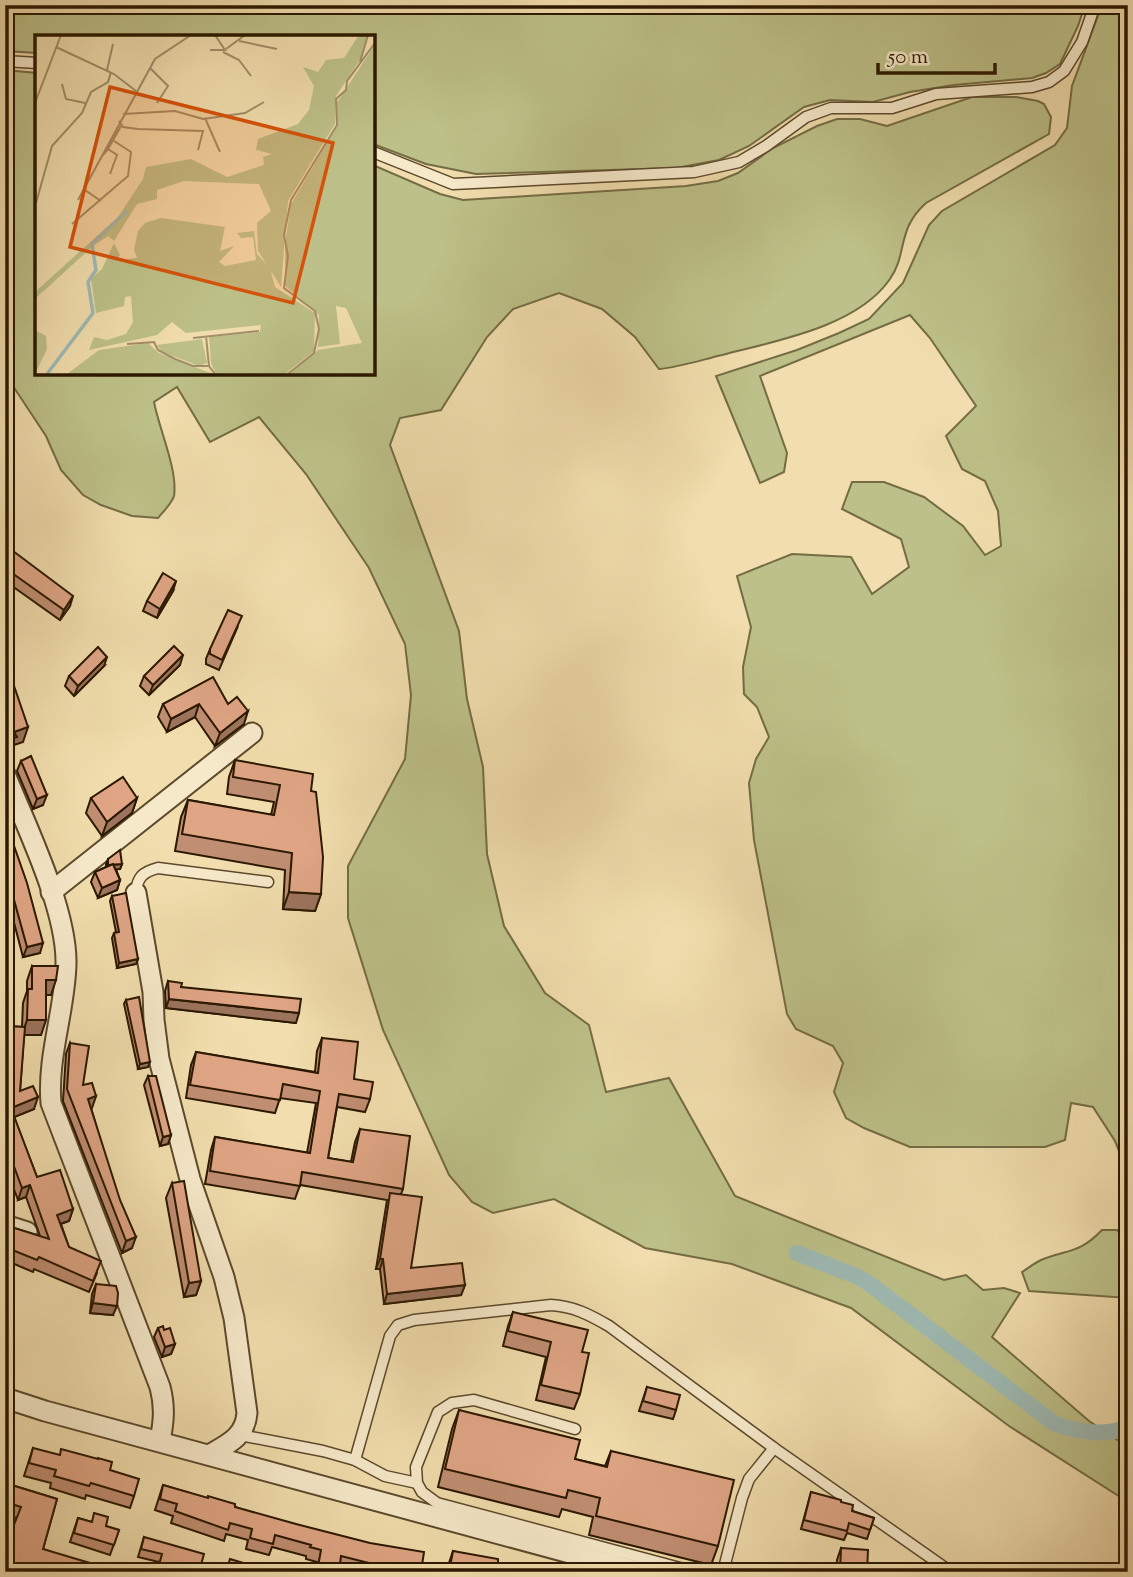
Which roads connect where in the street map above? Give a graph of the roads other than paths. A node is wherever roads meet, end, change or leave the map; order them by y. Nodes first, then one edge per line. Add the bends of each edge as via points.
1 (1095, 5) edge
2 (5, 61) edge
3 (35, 63) edge
4 (374, 152) edge
5 (252, 733) dead end
6 (5, 774) edge
7 (268, 882) dead end
8 (51, 892) junction
9 (136, 892) joint
10 (5, 1224) edge
11 (27, 1232) edge
12 (5, 1398) edge
13 (575, 1429) dead end
14 (240, 1435) junction
15 (160, 1440) junction
16 (774, 1448) junction
17 (211, 1454) junction
18 (355, 1460) junction
19 (418, 1483) junction
20 (640, 1572) edge
21 (695, 1572) edge
22 (718, 1572) edge
23 (951, 1572) edge

1 - 4 lane via 1082,42 1064,71 1049,82 936,94 892,108 831,108 806,117 739,162 694,172 453,184
2 - 3 lane
5 - 8 street
6 - 8 street
7 - 9 lane via 158,868 146,871 137,881
8 - 15 street via 66,960 65,995 49,1086 51,1103 162,1394
9 - 14 street via 159,1059 190,1180 234,1318 247,1413
10 - 11 street
12 - 15 street
13 - 19 lane via 474,1400 452,1403 438,1412 416,1467
14 - 17 street
14 - 18 lane
15 - 17 street
16 - 18 lane via 609,1326 585,1312 551,1305 398,1325 390,1336
16 - 22 lane via 749,1479 724,1568
16 - 23 lane
17 - 20 street
18 - 19 lane via 385,1476
19 - 21 lane via 436,1503

